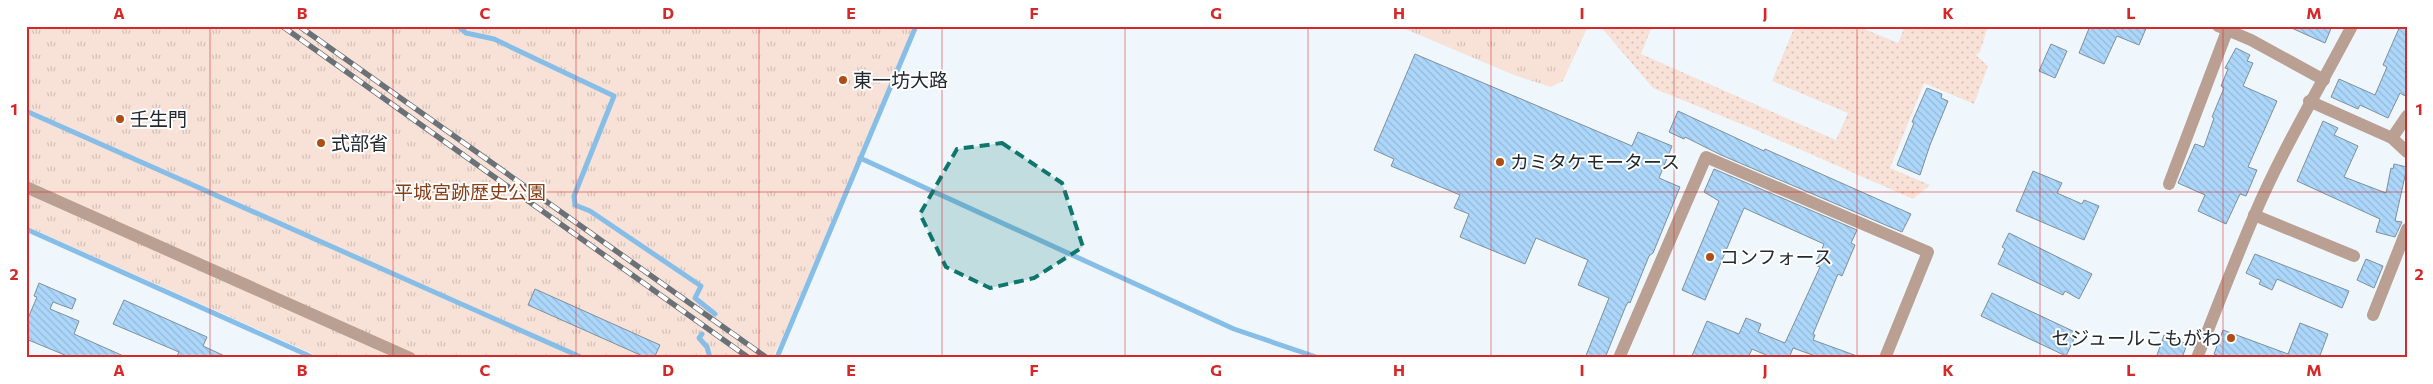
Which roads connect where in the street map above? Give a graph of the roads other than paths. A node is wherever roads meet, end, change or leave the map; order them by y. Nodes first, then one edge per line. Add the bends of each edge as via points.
1 (2352, 26) edge
2 (2222, 29) edge
3 (2324, 80) junction
4 (2309, 101) junction
5 (2407, 116) edge
6 (2392, 138) junction
7 (2407, 152) edge
8 (2169, 184) dead end
9 (26, 187) edge
10 (2254, 215) junction
11 (2407, 229) edge
12 (2354, 256) dead end
13 (2380, 298) junction
14 (2392, 303) dead end
15 (2373, 315) dead end
16 (410, 358) edge
17 (1618, 358) edge
18 (1885, 358) edge
19 (2197, 358) edge

1 - 3 street
2 - 3 street via 2251,40
2 - 8 street
3 - 4 street
4 - 6 street
4 - 10 street
5 - 6 street
6 - 7 street
9 - 16 street
10 - 12 street
10 - 19 street
11 - 13 street
13 - 14 street
13 - 15 street
17 - 18 street via 1706,157 1928,252

